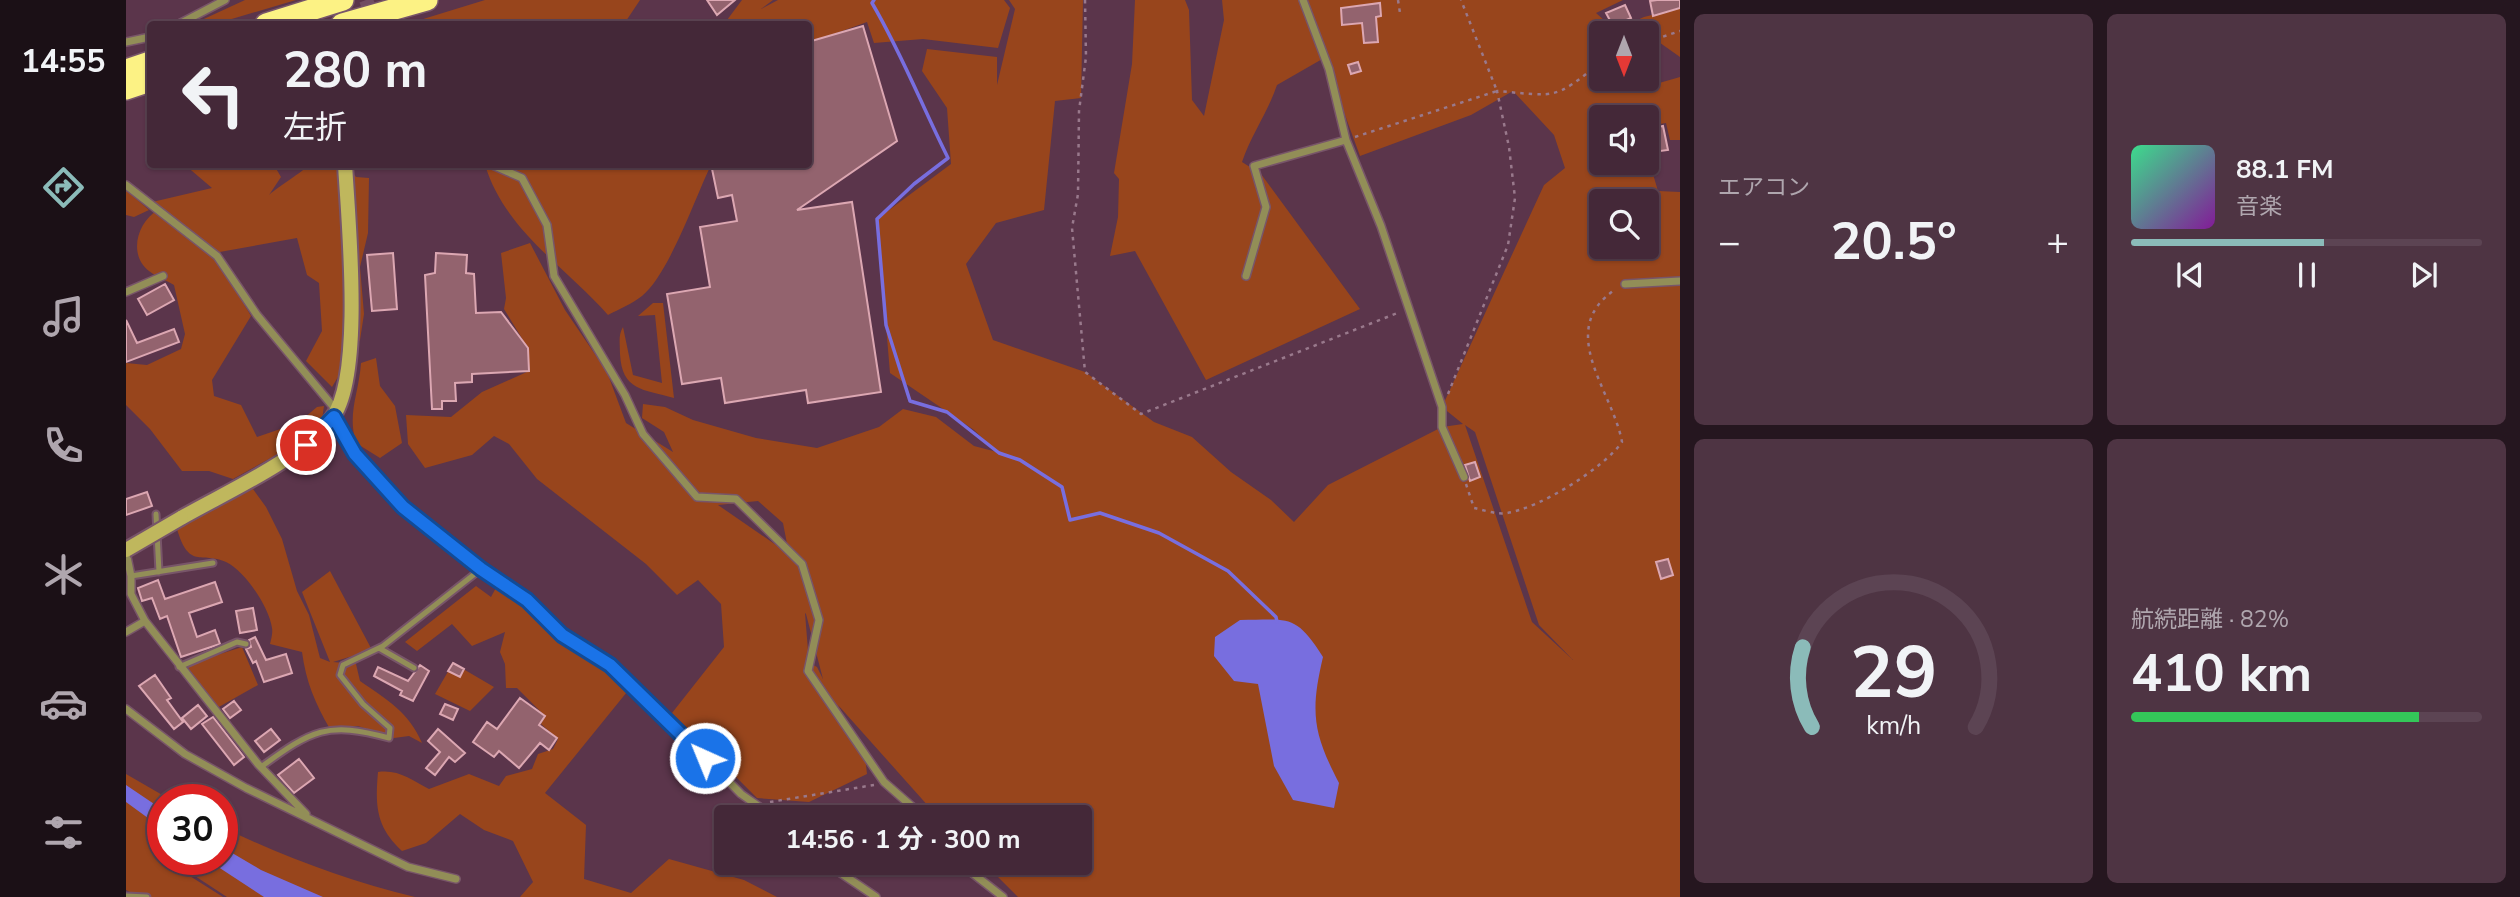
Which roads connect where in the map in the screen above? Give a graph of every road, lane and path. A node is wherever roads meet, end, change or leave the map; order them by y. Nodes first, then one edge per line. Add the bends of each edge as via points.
1 (225, 0) edge
2 (342, 0) edge
3 (428, 0) edge
4 (1085, 0) edge
5 (1303, 0) edge
6 (1398, 0) edge
7 (1461, 0) edge
8 (1400, 13) dead end
9 (185, 21) edge
10 (276, 21) edge
11 (353, 21) edge
12 (1680, 31) edge
13 (147, 38) edge
14 (1659, 38) edge
15 (126, 42) edge
16 (147, 63) edge
17 (126, 70) edge
18 (1589, 72) edge
19 (147, 82) edge
20 (126, 89) edge
21 (1497, 91) junction
22 (1346, 140) junction
23 (345, 168) edge
24 (499, 168) edge
25 (126, 185) edge
26 (163, 276) dead end
27 (1246, 276) dead end
28 (1680, 281) edge
29 (1625, 284) joint
30 (126, 292) edge
31 (1409, 308) junction
32 (1442, 407) junction
33 (335, 414) junction
34 (1464, 477) joint
35 (156, 514) dead end
36 (126, 551) edge
37 (213, 564) dead end
38 (481, 569) junction
39 (159, 572) junction
40 (131, 576) junction
41 (145, 621) junction
42 (126, 632) edge
43 (246, 644) dead end
44 (379, 648) junction
45 (179, 667) junction
46 (414, 668) dead end
47 (126, 709) edge
48 (261, 767) junction
49 (884, 782) junction
50 (771, 802) dead end
51 (757, 805) edge
52 (910, 805) edge
53 (314, 821) junction
54 (843, 875) edge
55 (975, 875) edge
56 (456, 879) dead end
57 (126, 896) edge
58 (147, 897) edge
59 (876, 897) edge
60 (1003, 897) edge

1 - 9 street
2 - 10 highway
3 - 11 highway
4 - 31 path via 1086,57 1072,228 1085,372 1141,414
5 - 22 street via 1329,69
6 - 8 path
7 - 21 path
12 - 14 path
13 - 15 street
16 - 17 highway
18 - 21 path via 1553,96
19 - 20 highway
21 - 22 path
21 - 32 path via 1515,198 1508,245
22 - 27 street via 1254,166 1266,207
22 - 31 street
23 - 33 street via 349,352
24 - 49 street via 522,178 547,225 554,276 643,434 697,497 736,499 802,565 819,620 808,671
25 - 33 street via 217,256
26 - 30 street
28 - 29 street
29 - 34 path via 1606,296 1589,323 1594,372 1618,418 1622,442 1613,454 1603,465 1539,503 1505,514 1474,508
31 - 32 street
32 - 34 street via 1442,427
33 - 36 street, bridge via 306,445
33 - 38 street via 355,454 403,507
35 - 39 lane
36 - 40 street
37 - 39 lane
38 - 44 lane
38 - 51 street via 527,600 562,635 626,678
39 - 40 lane
40 - 41 street via 131,594
41 - 42 street
41 - 45 street
43 - 45 lane via 237,642
44 - 46 lane
44 - 48 lane via 343,665 340,675 390,728 389,738 353,728 331,729 300,738
45 - 48 street
47 - 53 street via 185,754
48 - 53 street
49 - 50 path
49 - 52 street
53 - 56 street via 408,867
54 - 59 street
55 - 60 street
57 - 58 lane

